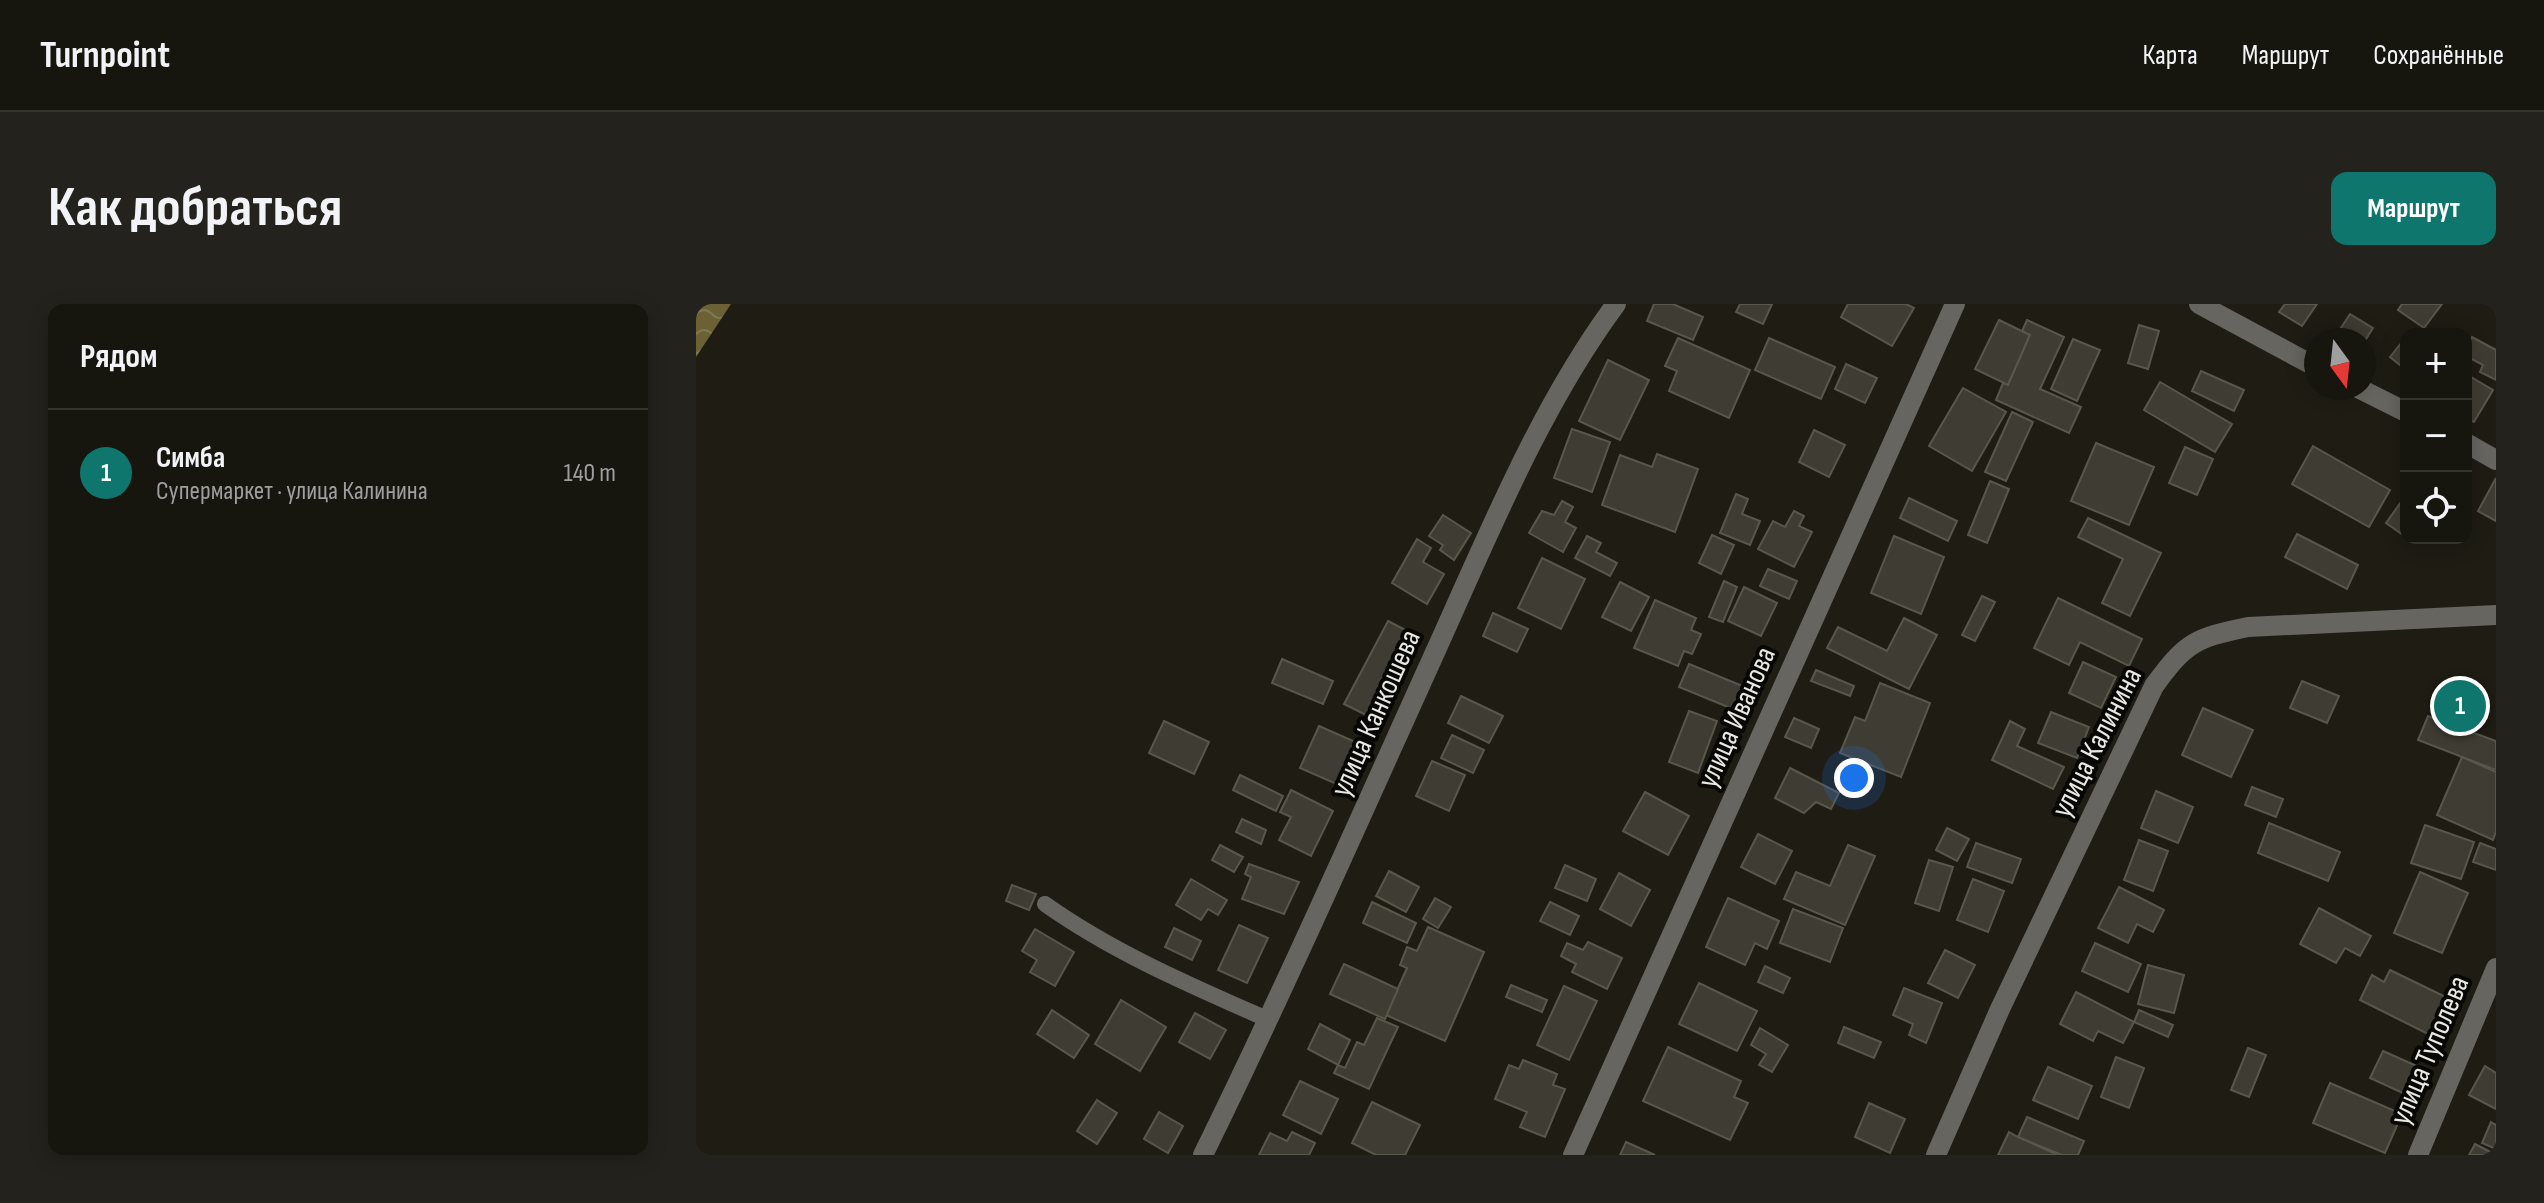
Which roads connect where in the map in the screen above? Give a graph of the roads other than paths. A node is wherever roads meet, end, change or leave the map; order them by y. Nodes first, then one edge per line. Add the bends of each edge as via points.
1 (1616, 304) edge
2 (1955, 304) edge
3 (2199, 304) edge
4 (2304, 361) edge
5 (2376, 397) edge
6 (2400, 409) edge
7 (2472, 446) edge
8 (2496, 460) edge
9 (2495, 616) edge
10 (1045, 904) dead end
11 (2496, 968) edge
12 (1269, 1020) junction
13 (1203, 1155) edge
14 (1573, 1155) edge
15 (1936, 1155) edge
16 (2418, 1155) edge

1 - 12 street, улица Канкошева via 1534,441
2 - 14 street, улица Иванова
3 - 4 street
5 - 6 street
7 - 8 street
9 - 15 street, улица Калинина via 2248,627 2191,643 2172,661 2147,700
10 - 12 lane via 1081,930 1169,976
11 - 16 street, улица Туполева
12 - 13 street, улица Канкошева

